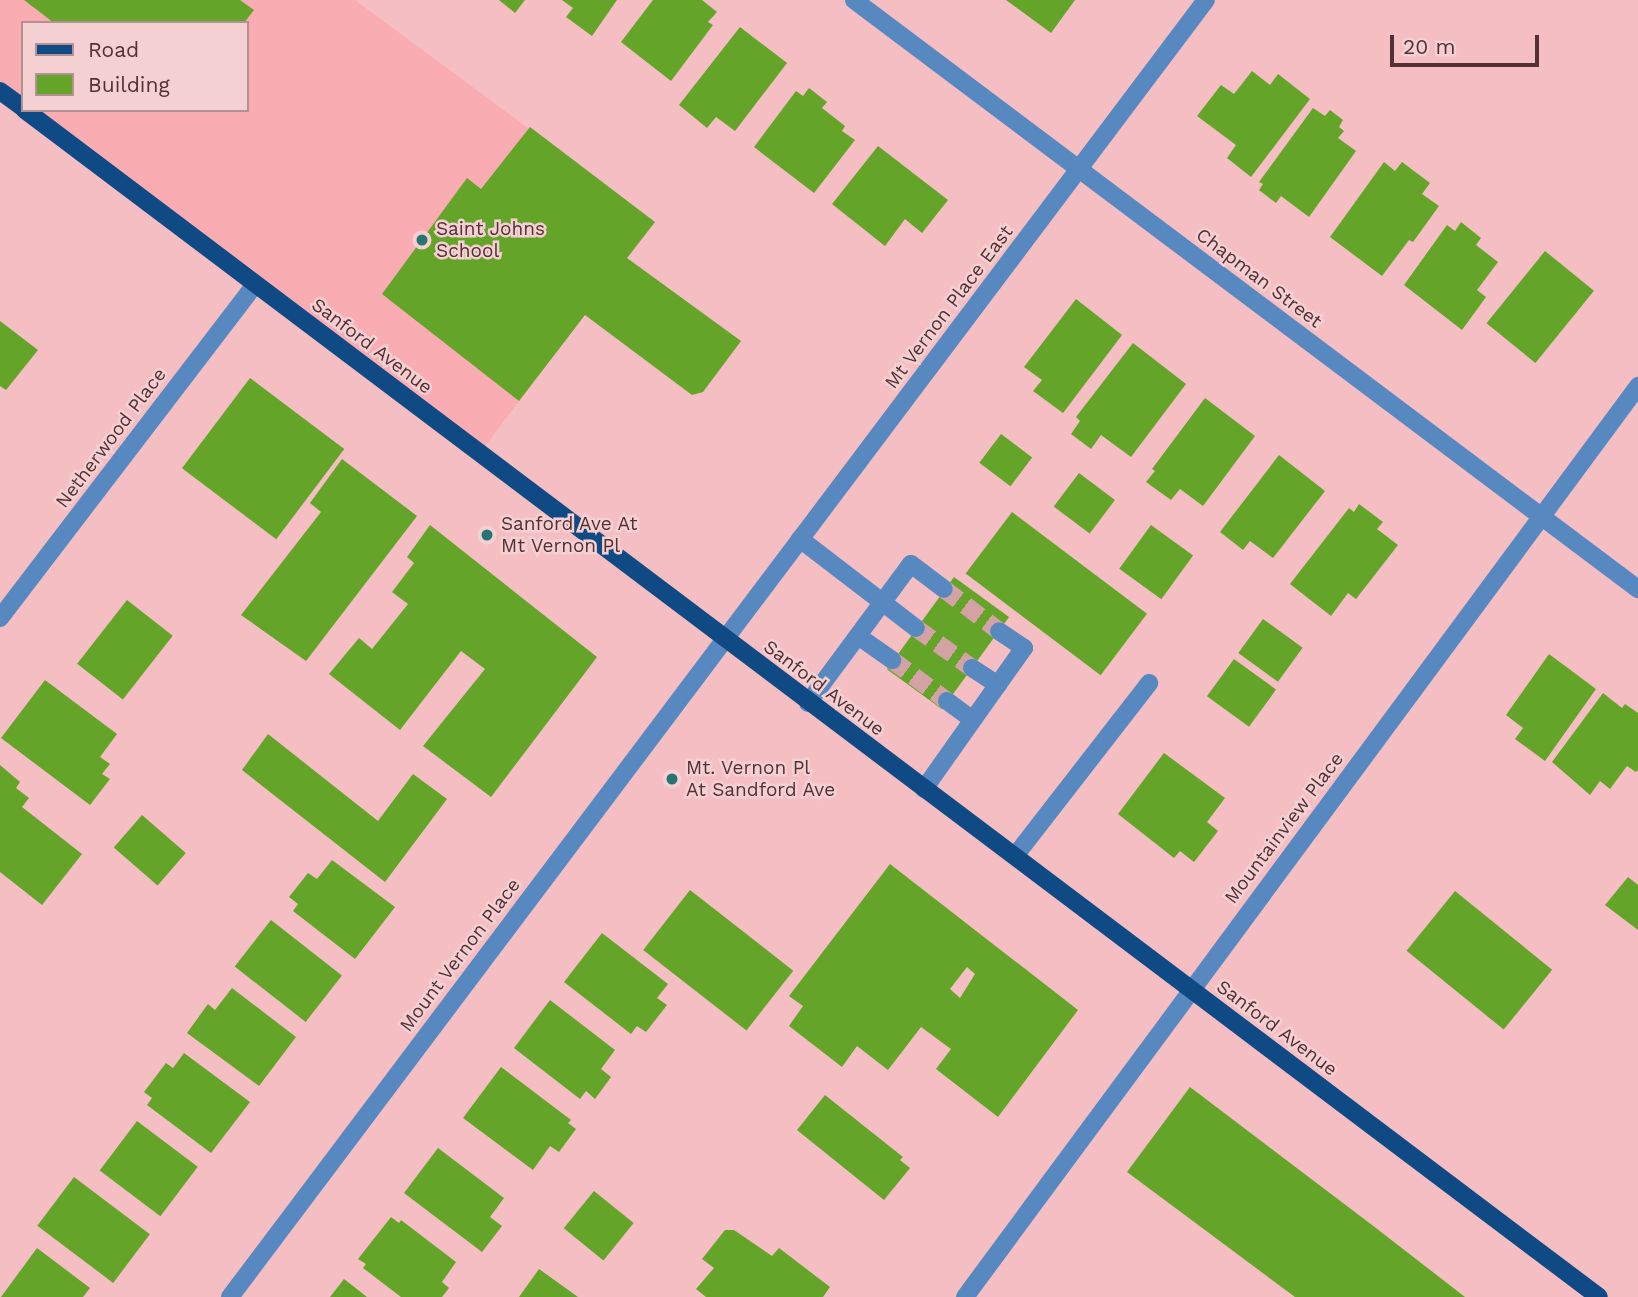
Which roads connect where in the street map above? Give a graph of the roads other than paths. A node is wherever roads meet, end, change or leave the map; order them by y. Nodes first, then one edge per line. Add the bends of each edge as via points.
1 (854, 0) edge
2 (1206, 0) edge
3 (0, 91) edge
4 (21, 107) edge
5 (28, 112) edge
6 (1079, 169) junction
7 (255, 284) junction
8 (1638, 386) edge
9 (1541, 516) junction
10 (800, 539) junction
11 (944, 589) tunnel mouth
12 (1638, 589) edge
13 (883, 602) junction
14 (0, 618) edge
15 (916, 628) tunnel mouth
16 (999, 631) tunnel mouth
17 (858, 636) junction
18 (724, 638) junction
19 (892, 660) tunnel mouth
20 (972, 668) tunnel mouth
21 (1149, 683) dead end
22 (998, 685) junction
23 (947, 701) tunnel mouth
24 (808, 703) junction
25 (972, 719) junction
26 (924, 789) junction
27 (1015, 856) junction
28 (1190, 989) junction
29 (230, 1297) edge
30 (965, 1297) edge
31 (1599, 1297) edge

1 - 6 street, Chapman Street
2 - 6 street, Mt Vernon Place East
3 - 4 main road, Sanford Avenue
5 - 7 main road, Sanford Avenue
6 - 9 street, Chapman Street
6 - 10 street, Mt Vernon Place East
7 - 14 street, Netherwood Place
7 - 18 main road, Sanford Avenue
8 - 9 street, Mountainview Place
9 - 12 street, Chapman Street
9 - 28 street, Mountainview Place
10 - 13 street
10 - 18 street, Mt Vernon Place East
11 - 13 street via 911,564
13 - 15 street
13 - 17 street
16 - 22 street via 1024,649
17 - 19 street
17 - 24 street
18 - 24 main road, Sanford Avenue
18 - 29 street, Mount Vernon Place
20 - 22 street
21 - 27 street
22 - 25 street
23 - 25 street
24 - 26 main road, Sanford Avenue
25 - 26 street
26 - 27 main road, Sanford Avenue
27 - 28 main road, Sanford Avenue
28 - 30 street, Mountainview Place
28 - 31 main road, Sanford Avenue

